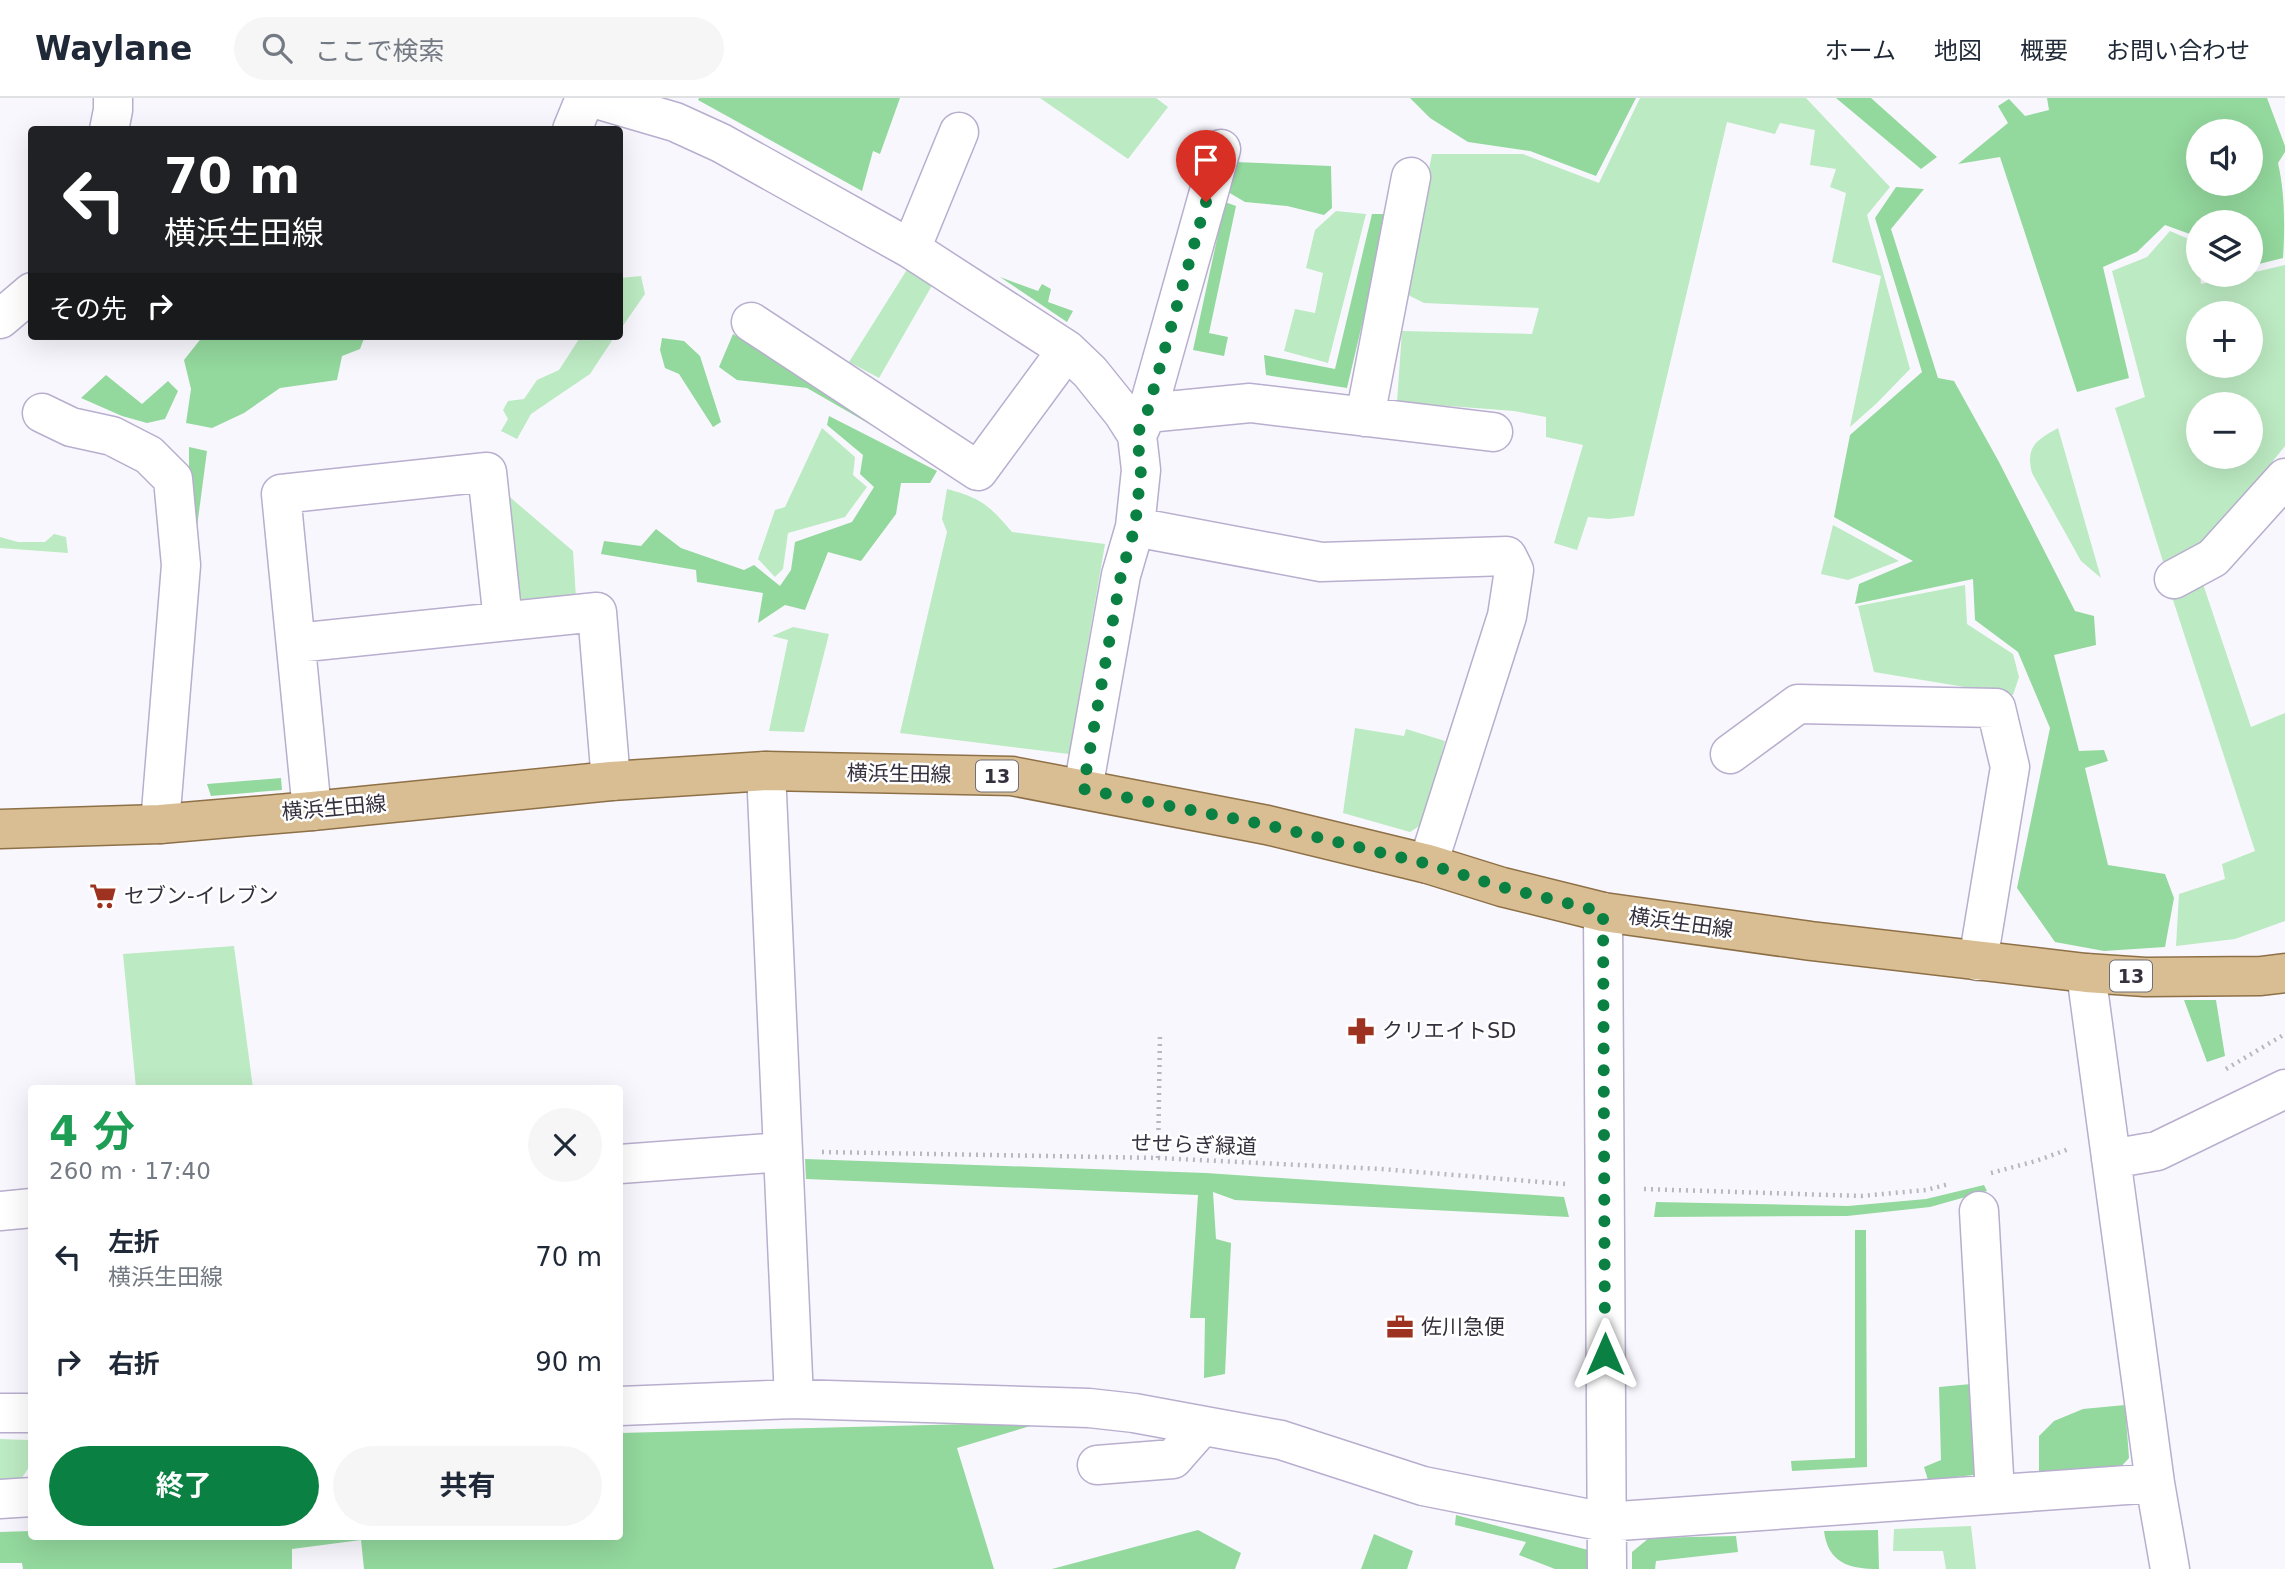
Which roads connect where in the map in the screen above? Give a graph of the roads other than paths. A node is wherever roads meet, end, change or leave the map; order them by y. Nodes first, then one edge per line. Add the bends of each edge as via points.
1 (113, 98) edge
2 (585, 98) edge
3 (593, 98) edge
4 (110, 126) edge
5 (574, 126) edge
6 (959, 132) dead end
7 (1221, 149) dead end
8 (1411, 177) dead end
9 (911, 249) junction
10 (28, 295) edge
11 (0, 319) edge
12 (751, 322) dead end
13 (1067, 350) junction
14 (42, 412) dead end
15 (1365, 417) junction
16 (1142, 424) junction
17 (1493, 432) dead end
18 (2285, 478) edge
19 (1135, 527) junction
20 (2174, 579) dead end
21 (503, 621) junction
22 (296, 643) junction
23 (1730, 754) dead end
24 (766, 771) junction
25 (611, 781) junction
26 (1083, 789) junction
27 (312, 811) junction
28 (160, 824) junction
29 (0, 829) edge
30 (1428, 864) junction
31 (1603, 912) junction
32 (1978, 961) junction
33 (2086, 973) junction
34 (2285, 973) edge
35 (2285, 1089) edge
36 (2109, 1145) junction
37 (783, 1152) junction
38 (623, 1164) edge
39 (28, 1208) edge
40 (0, 1210) edge
41 (1979, 1211) dead end
42 (794, 1399) junction
43 (623, 1406) edge
44 (0, 1413) edge
45 (28, 1413) edge
46 (1202, 1426) junction
47 (1097, 1465) dead end
48 (2155, 1483) junction
49 (1995, 1493) junction
50 (28, 1497) edge
51 (0, 1499) edge
52 (1605, 1522) junction
53 (1606, 1569) edge
54 (2170, 1569) edge

1 - 4 street
2 - 5 street
3 - 9 street via 675,122 721,143
6 - 9 street
7 - 16 street
8 - 15 street
9 - 13 street
10 - 11 street
12 - 13 street via 978,471
13 - 16 street via 1124,413
14 - 28 street via 71,427 112,436 149,455 173,479 181,565
15 - 16 street via 1250,403
15 - 17 street
16 - 19 street
18 - 20 street via 2213,558
19 - 26 street via 1121,575
19 - 30 street via 1321,562 1507,556 1514,570 1507,616
21 - 22 street
21 - 22 street via 487,472 281,494
21 - 25 street via 597,612
22 - 27 street
23 - 32 street via 1798,704 1996,708 2010,767
24 - 25 main road, 横浜生田線 / 13
24 - 26 main road, 横浜生田線 / 13 via 1012,776
24 - 37 street
25 - 27 main road, 横浜生田線 / 13
26 - 30 main road, 横浜生田線 / 13 via 1267,825
27 - 28 main road, 横浜生田線 / 13
28 - 29 main road, 横浜生田線 / 13
30 - 31 main road, 横浜生田線 / 13
31 - 32 main road, 横浜生田線 / 13
31 - 52 street via 1622,1188
32 - 33 main road, 横浜生田線 / 13
33 - 34 main road, 横浜生田線 / 13 via 2145,977
33 - 36 street
35 - 36 street via 2157,1151
36 - 48 street
37 - 38 street
37 - 42 street
39 - 40 street
41 - 49 street
42 - 43 street
42 - 46 street via 1089,1408
44 - 45 street
46 - 47 street via 1173,1458
46 - 52 street via 1281,1440 1423,1486
48 - 49 street
48 - 54 street
49 - 52 street
50 - 51 street
52 - 53 street

